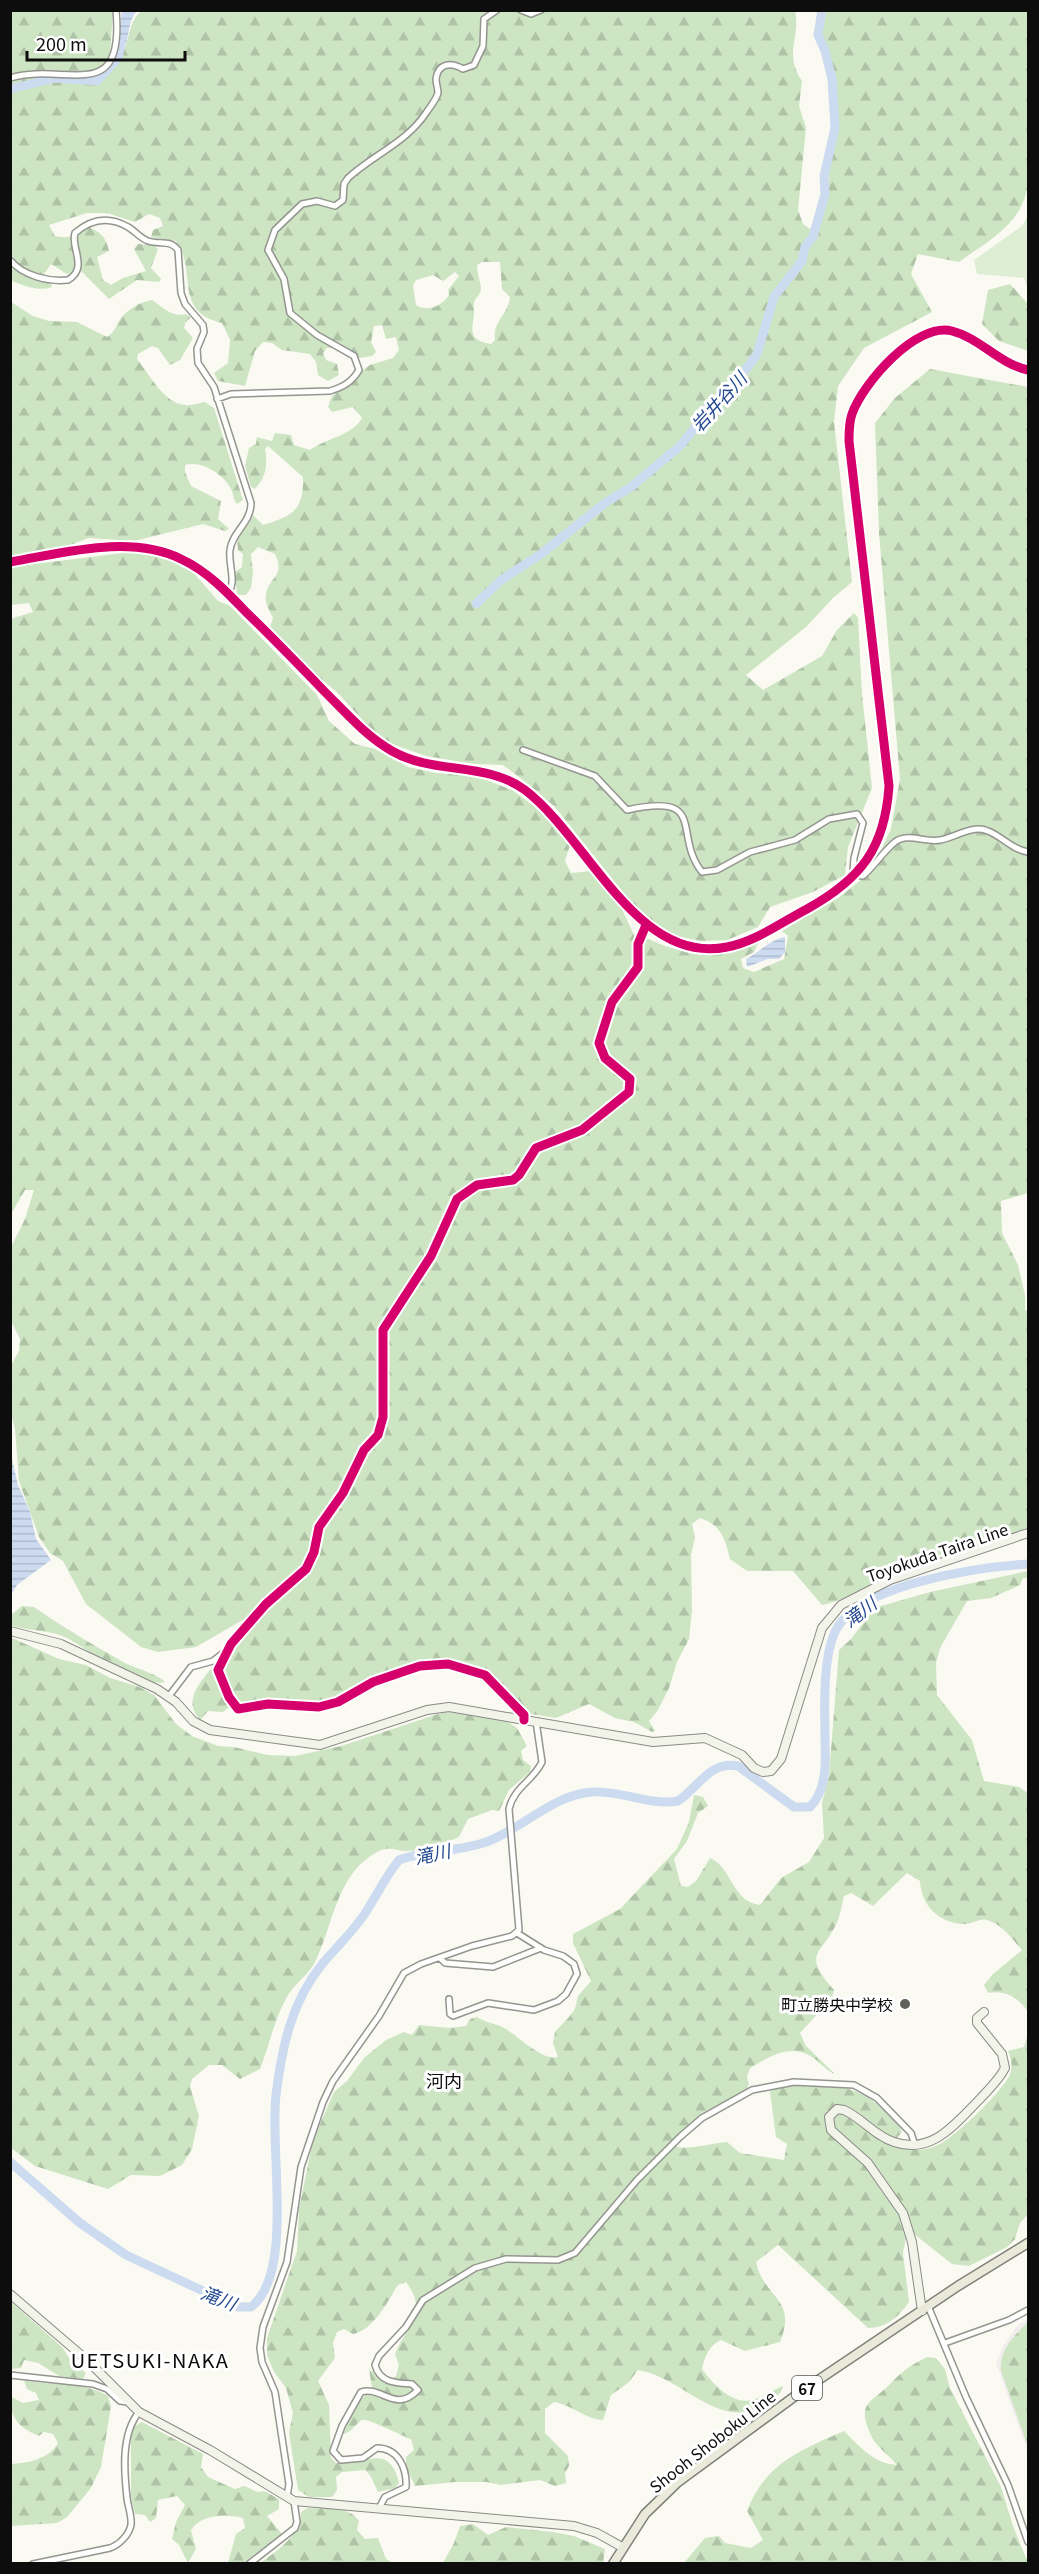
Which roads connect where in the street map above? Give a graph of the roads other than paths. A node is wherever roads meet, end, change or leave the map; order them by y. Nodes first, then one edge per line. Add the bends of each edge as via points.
1 (116, 10) edge
2 (497, 10) edge
3 (521, 10) edge
4 (541, 10) edge
5 (10, 78) edge
6 (10, 260) edge
7 (1029, 370) edge
8 (217, 399) junction
9 (10, 562) edge
10 (228, 593) junction
11 (523, 750) dead end
12 (1029, 852) edge
13 (856, 875) junction
14 (646, 925) junction
15 (1029, 1533) edge
16 (10, 1631) edge
17 (227, 1650) junction
18 (169, 1696) junction
19 (524, 1720) junction
20 (536, 1721) junction
21 (517, 1933) junction
22 (541, 1948) junction
23 (441, 1958) junction
24 (449, 1999) dead end
25 (984, 2012) dead end
26 (915, 2145) junction
27 (1029, 2243) edge
28 (10, 2294) edge
29 (925, 2308) junction
30 (1029, 2310) edge
31 (945, 2343) junction
32 (10, 2375) edge
33 (128, 2402) junction
34 (139, 2412) junction
35 (290, 2499) junction
36 (379, 2508) junction
37 (1029, 2542) edge
38 (622, 2547) junction
39 (614, 2561) edge
40 (33, 2564) edge
41 (249, 2564) edge
42 (625, 2564) edge

1 - 5 street via 112,57 103,70 84,77 36,73
2 - 8 street via 484,19 483,46 474,66 463,69 454,64 444,65 438,71 435,100 421,121 348,178 343,200 334,206 317,201 302,204 270,238 268,250 284,279 291,313 316,335 354,356 359,370 355,377 330,391 231,394
3 - 4 street via 531,14
6 - 8 street via 30,275 68,280 75,274 79,254 75,233 92,220 122,224 145,239 175,245 181,293 203,325 196,349 198,363 211,380
7 - 13 street via 995,357 953,331 932,330 902,349 862,395 852,415 849,441 889,786 880,837
8 - 10 street via 252,503 249,517 231,545 232,585
9 - 10 street via 106,548 151,550 183,560
10 - 14 street via 375,741 409,759 498,777 538,801
11 - 13 street via 595,776 627,810 659,804 676,811 689,830 693,855 702,872 717,870 750,852 795,840 829,819 857,814 863,823 854,858
12 - 13 street via 1015,849 986,829 961,831 939,841 912,837 895,842 863,876
13 - 14 street via 828,897 758,936 728,947 689,947 663,938
14 - 17 street via 638,944 638,967 612,1002 599,1043 606,1058 630,1079 629,1092 582,1130 536,1149 513,1180 477,1185 457,1199 431,1256 383,1330 383,1417 378,1435 364,1450 343,1493 319,1527 306,1569 266,1604
15 - 20 street, Toyokuda Taira Line via 890,1580 850,1598 834,1611 822,1628 781,1759 771,1771 758,1771 742,1755 705,1738 653,1742
16 - 18 street, Toyokuda Taira Line via 61,1644
17 - 18 street via 213,1661 192,1667
17 - 19 street via 218,1670 238,1709 268,1704 319,1707 414,1668 448,1664 485,1675 524,1715
18 - 19 street, Toyokuda Taira Line via 194,1721 210,1730 311,1745 441,1707
19 - 20 street, Toyokuda Taira Line
20 - 21 street via 542,1762 513,1795 509,1820
21 - 22 street
21 - 23 street
22 - 23 street via 494,1967 445,1963
22 - 24 street via 568,1959 577,1969 576,1979 558,2001 534,2010 488,2003 453,2016
23 - 35 street via 410,1969 401,1977 380,2016 333,2081 309,2138 287,2262 263,2327 260,2348 274,2392
25 - 26 street via 976,2021 1002,2054 1002,2074 942,2136
26 - 29 street via 891,2142 844,2110 837,2109 829,2117 831,2130 868,2163 903,2214
26 - 36 street via 911,2133 877,2098 854,2085 794,2082 758,2088 702,2118 680,2137 637,2180 575,2253 558,2260 495,2261 475,2268 423,2300 375,2365 387,2380 412,2384 418,2390 399,2400 372,2391 361,2392 333,2451 341,2460 363,2458 377,2448 396,2454 406,2487 385,2497
27 - 29 main road, Shooh Shoboku Line / 67
28 - 33 street via 88,2361
29 - 31 street
29 - 38 main road, Shooh Shoboku Line / 67 via 765,2416 678,2482 645,2514
30 - 31 street
31 - 37 street
32 - 33 street via 93,2384
33 - 34 street
34 - 35 street
34 - 40 street via 126,2450 131,2517 129,2530 120,2543
35 - 36 street
35 - 41 street via 295,2528
36 - 38 street via 574,2526
38 - 39 main road, Shooh Shoboku Line / 67
39 - 42 street

